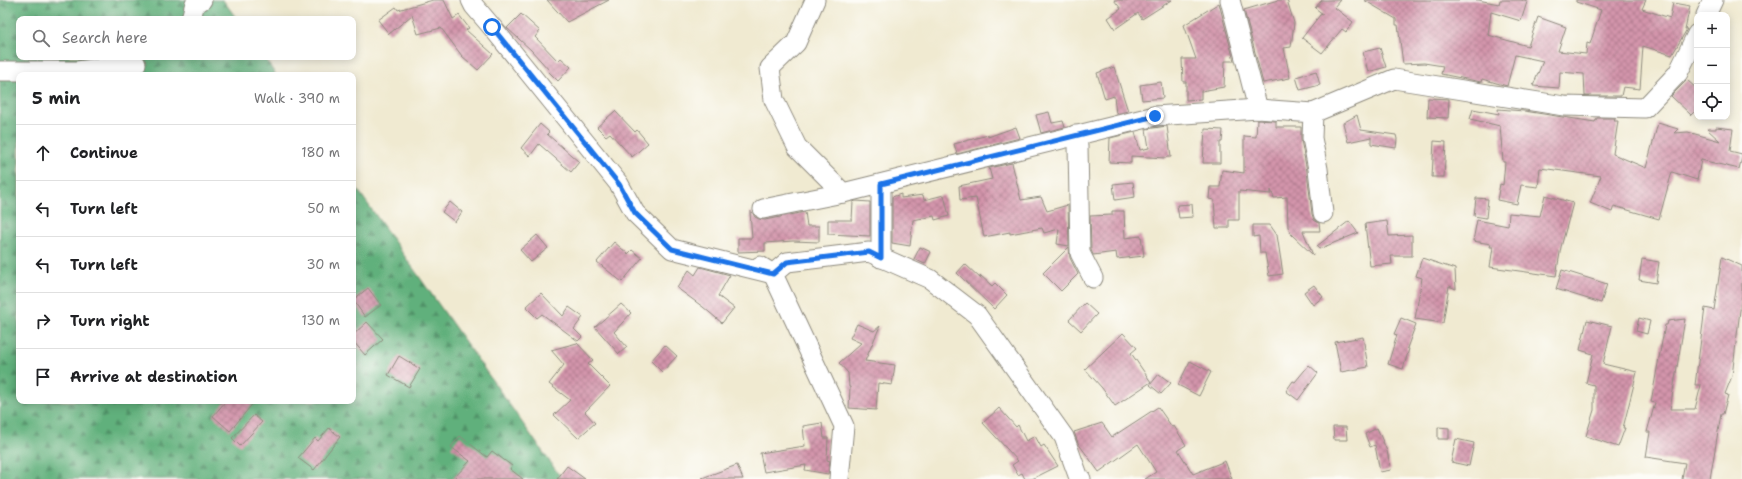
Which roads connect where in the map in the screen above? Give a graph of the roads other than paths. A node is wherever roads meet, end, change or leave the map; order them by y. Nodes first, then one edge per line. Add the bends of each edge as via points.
1 (202, 0) edge
2 (471, 0) edge
3 (816, 0) edge
4 (1230, 0) edge
5 (1713, 0) edge
6 (1707, 12) edge
7 (192, 16) edge
8 (1694, 40) edge
9 (139, 65) edge
10 (0, 71) edge
11 (1258, 109) junction
12 (1313, 114) junction
13 (1075, 135) junction
14 (881, 184) junction
15 (843, 193) junction
16 (763, 209) dead end
17 (1323, 213) dead end
18 (881, 258) junction
19 (767, 270) junction
20 (1093, 278) dead end
21 (839, 479) edge
22 (1081, 479) edge

1 - 7 street via 195,3
2 - 19 street via 619,184 635,213 672,249
3 - 15 street via 796,43 770,68 774,100 798,147
4 - 11 street
5 - 6 street
8 - 12 street via 1678,73 1645,108 1564,106 1394,79
9 - 10 street via 77,71
11 - 12 street
11 - 13 street via 1155,116
12 - 17 street via 1312,138
13 - 14 street
13 - 20 street via 1078,146 1080,252
14 - 15 street
14 - 18 street
15 - 16 street
18 - 19 street via 869,252 787,262
18 - 22 street via 930,279 977,315 1064,437
19 - 21 street via 844,426

